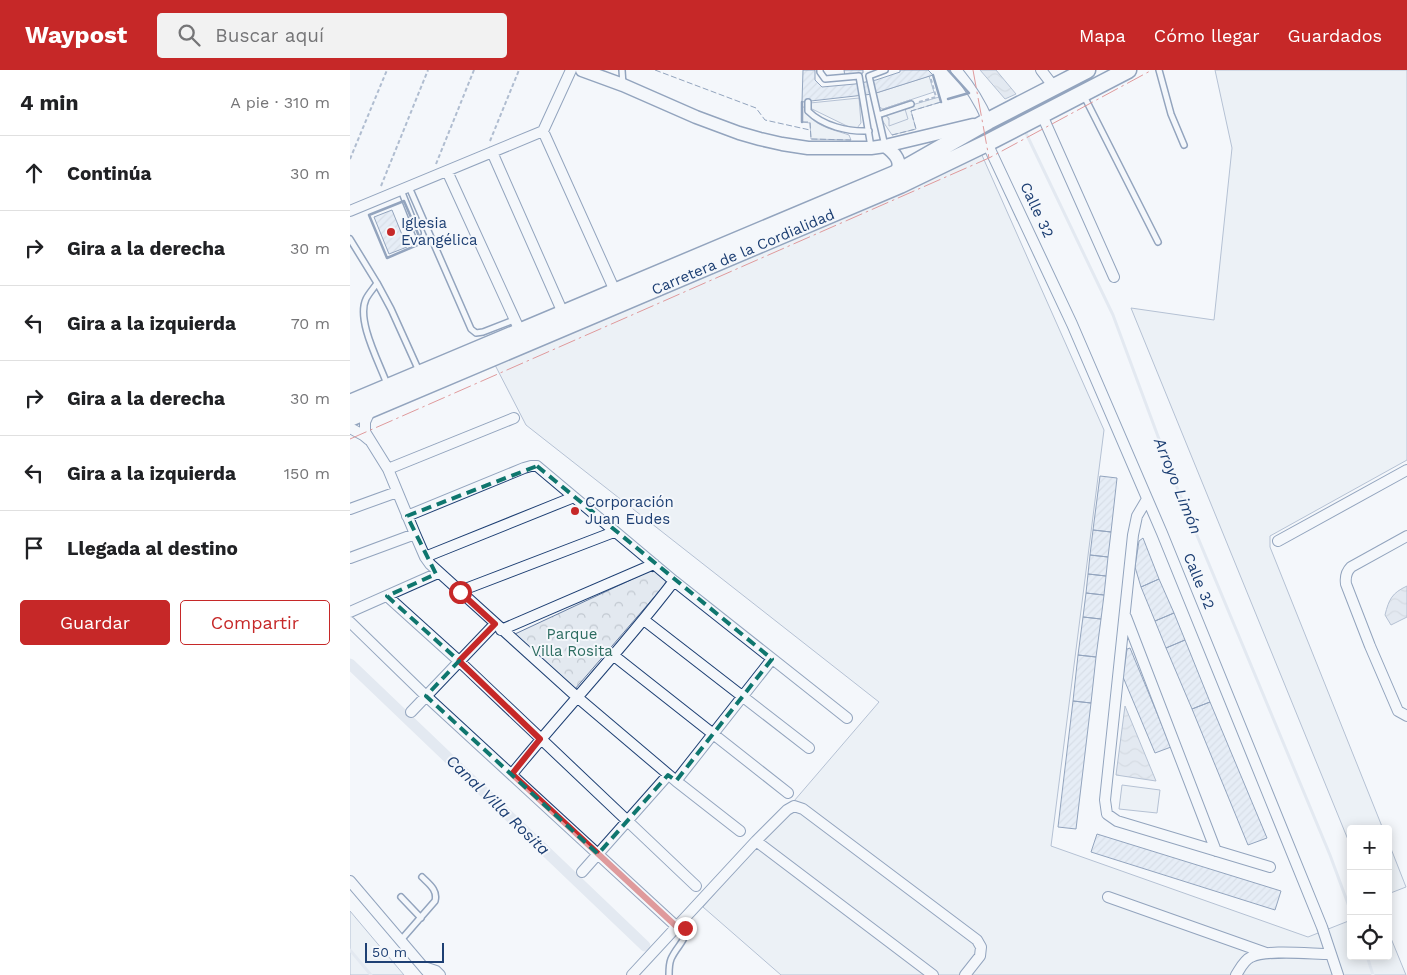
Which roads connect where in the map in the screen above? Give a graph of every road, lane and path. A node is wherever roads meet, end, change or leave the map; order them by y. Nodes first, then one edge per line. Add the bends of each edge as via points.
1 (387, 70) edge
2 (428, 70) edge
3 (474, 70) edge
4 (519, 70) edge
5 (571, 70) edge
6 (582, 70) edge
7 (622, 70) edge
8 (820, 70) edge
9 (885, 70) edge
10 (956, 70) edge
11 (1041, 70) edge
12 (1087, 70) edge
13 (1128, 70) edge
14 (1159, 70) edge
15 (598, 73) edge
16 (930, 76) dead end
17 (623, 85) junction
18 (1054, 87) junction
19 (1083, 93) junction
20 (808, 102) dead end
21 (912, 104) joint
22 (878, 115) junction
23 (1042, 115) junction
24 (993, 119) junction
25 (543, 131) junction
26 (868, 131) junction
27 (987, 142) junction
28 (1184, 145) dead end
29 (885, 146) junction
30 (871, 148) junction
31 (488, 153) junction
32 (350, 159) edge
33 (446, 171) junction
34 (895, 174) junction
35 (430, 177) junction
36 (405, 188) junction
37 (376, 200) junction
38 (350, 211) edge
39 (418, 233) dead end
40 (350, 239) edge
41 (1158, 242) dead end
42 (1114, 277) dead end
43 (377, 283) junction
44 (615, 291) junction
45 (563, 313) junction
46 (517, 325) junction
47 (420, 373) junction
48 (388, 387) junction
49 (350, 402) edge
50 (376, 407) junction
51 (350, 418) edge
52 (514, 418) dead end
53 (350, 428) edge
54 (370, 441) junction
55 (388, 469) junction
56 (1407, 470) edge
57 (397, 492) junction
58 (574, 497) junction
59 (1147, 499) junction
60 (350, 509) edge
61 (407, 516) junction
62 (614, 532) junction
63 (414, 534) junction
64 (1407, 536) edge
65 (1278, 541) dead end
66 (425, 557) junction
67 (350, 558) edge
68 (654, 564) junction
69 (438, 573) junction
70 (674, 581) junction
71 (460, 592) junction
72 (387, 596) junction
73 (350, 612) edge
74 (1125, 615) junction
75 (644, 620) junction
76 (350, 622) edge
77 (498, 627) junction
78 (613, 655) junction
79 (772, 658) junction
80 (459, 661) junction
81 (426, 696) junction
82 (742, 696) junction
83 (576, 697) junction
84 (411, 712) dead end
85 (1407, 716) edge
86 (847, 718) dead end
87 (714, 734) junction
88 (540, 739) junction
89 (809, 748) dead end
90 (512, 774) junction
91 (672, 778) junction
92 (788, 793) dead end
93 (627, 821) junction
94 (740, 831) dead end
95 (756, 842) junction
96 (1216, 851) junction
97 (598, 854) junction
98 (1270, 866) dead end
99 (582, 872) dead end
100 (422, 876) dead end
101 (350, 881) edge
102 (696, 886) dead end
103 (401, 897) dead end
104 (1108, 897) dead end
105 (421, 918) junction
106 (680, 924) junction
107 (401, 940) junction
108 (1266, 953) junction
109 (1330, 954) junction
110 (427, 971) edge
111 (440, 975) edge
112 (632, 975) edge
113 (669, 975) edge
114 (933, 975) edge
115 (965, 975) edge
116 (1236, 975) edge
117 (1338, 975) edge

1 - 32 path
2 - 37 path
3 - 35 path
4 - 31 path
5 - 25 street
6 - 15 street
7 - 17 lane
8 - 26 lane via 825,79 859,76
9 - 22 lane via 869,76
10 - 24 street
11 - 18 street
12 - 18 highway, Carretera de la Cordialidad
13 - 19 highway, Carretera de la Cordialidad
14 - 28 lane via 1166,101
15 - 17 street
16 - 21 path via 936,97
17 - 30 street via 696,117 760,139 808,148
18 - 24 highway, Carretera de la Cordialidad
19 - 23 highway, Carretera de la Cordialidad
19 - 41 lane
20 - 26 lane via 808,111 812,115 833,126 854,132
21 - 22 lane
22 - 29 lane
23 - 27 highway, Carretera de la Cordialidad
23 - 42 street
24 - 29 street
24 - 34 highway, Carretera de la Cordialidad
25 - 31 street
25 - 44 street
26 - 30 lane
27 - 50 highway, Carretera de la Cordialidad via 900,185
27 - 59 street, Calle 32 via 1072,324
29 - 30 street
29 - 34 street via 898,159 899,167
31 - 33 street
31 - 45 street
33 - 35 street
33 - 46 street
34 - 44 highway, Carretera de la Cordialidad
35 - 36 street
36 - 37 street
36 - 39 lane
36 - 46 lane via 471,329 476,333
37 - 38 street
40 - 43 lane
43 - 47 lane
43 - 48 lane via 366,300 363,313 365,327
44 - 45 highway, Carretera de la Cordialidad
45 - 46 highway, Carretera de la Cordialidad
46 - 47 highway, Carretera de la Cordialidad
47 - 48 highway, Carretera de la Cordialidad
48 - 49 highway, Carretera de la Cordialidad
50 - 51 highway, Carretera de la Cordialidad
50 - 54 street via 365,422 365,432
52 - 55 street
53 - 54 street
54 - 55 street
55 - 57 street
56 - 65 street
57 - 60 street
57 - 61 street
58 - 61 street via 537,466 531,466
58 - 62 street
58 - 66 street
59 - 74 street via 1137,516 1132,535
59 - 109 street, Calle 32 via 1322,927
61 - 63 street
62 - 68 street
62 - 71 street
63 - 66 street
63 - 67 street
64 - 85 street via 1351,567 1345,580 1398,711
66 - 69 street
68 - 70 street
68 - 77 street
69 - 71 street
69 - 72 street
70 - 75 street
70 - 79 street
71 - 77 street
72 - 73 street
72 - 80 street
74 - 96 street
74 - 96 street via 1105,800 1107,814 1117,821
75 - 78 street
75 - 82 street
76 - 81 street
77 - 80 street
77 - 83 street
78 - 83 street
78 - 87 street
79 - 82 street
79 - 86 street
80 - 81 street
80 - 88 street
81 - 84 street
81 - 90 street
82 - 87 street
82 - 89 street
83 - 88 street
83 - 91 street
87 - 91 street
87 - 92 street
88 - 90 street
88 - 93 street
90 - 97 street
91 - 93 street
91 - 94 street
93 - 97 street
93 - 102 street
95 - 106 street
95 - 114 street
95 - 115 street via 787,810 794,806 803,809 977,940 981,947 980,956
96 - 98 street
97 - 99 street
97 - 106 street
100 - 105 lane via 437,896
101 - 107 street
103 - 105 lane
104 - 108 street
105 - 107 lane
106 - 112 street
106 - 113 lane via 685,928 685,938 670,961
107 - 110 street
108 - 109 street
108 - 116 street via 1250,957
109 - 117 street, Calle 32
110 - 111 street via 436,971

